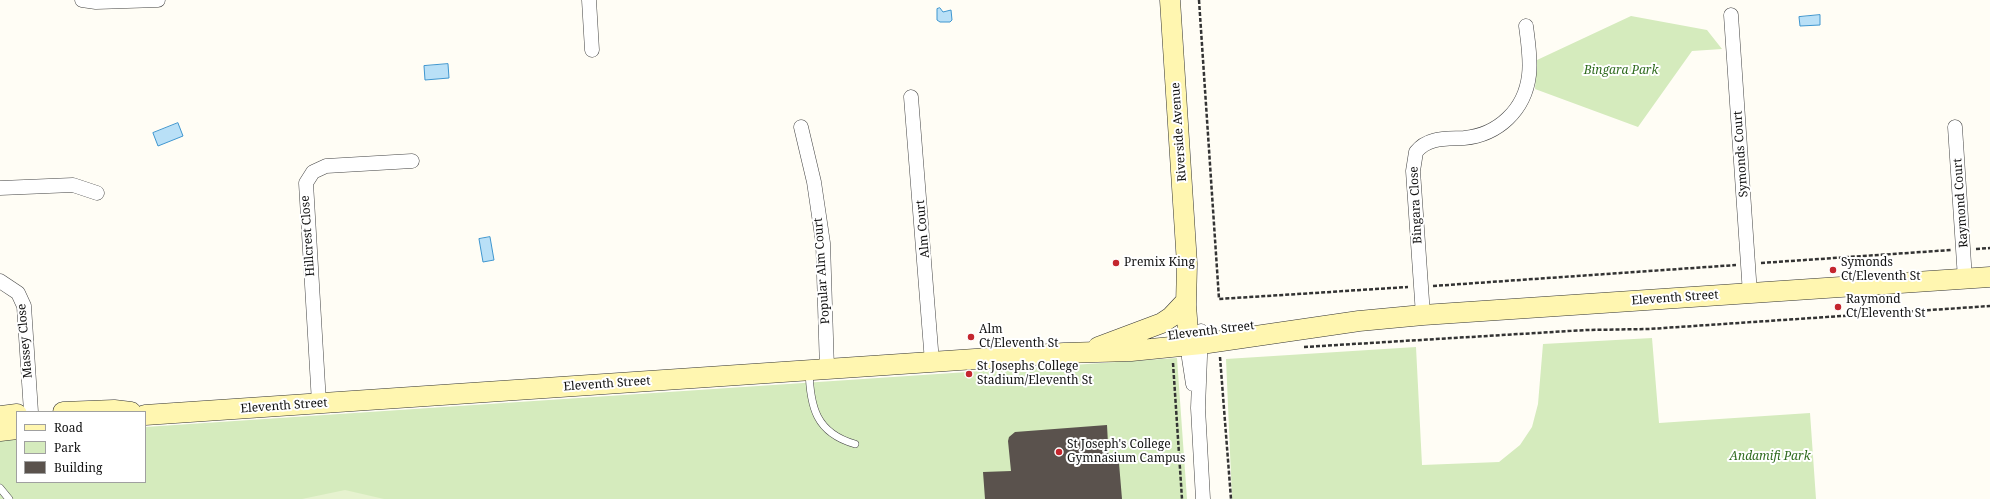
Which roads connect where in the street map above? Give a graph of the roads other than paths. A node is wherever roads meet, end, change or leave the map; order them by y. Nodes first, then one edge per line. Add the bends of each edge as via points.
1 (82, 0) edge
2 (158, 0) edge
3 (589, 0) edge
4 (1170, 0) edge
5 (1731, 15) dead end
6 (1526, 26) dead end
7 (592, 50) dead end
8 (911, 97) dead end
9 (801, 127) dead end
10 (1955, 127) dead end
11 (412, 161) dead end
12 (0, 188) edge
13 (97, 193) dead end
14 (1187, 264) junction
15 (1990, 277) edge
16 (1966, 279) junction
17 (0, 281) edge
18 (1750, 294) junction
19 (1186, 301) junction
20 (1423, 315) junction
21 (1195, 342) junction
22 (1098, 347) junction
23 (1064, 352) junction
24 (932, 362) junction
25 (818, 370) junction
26 (319, 403) junction
27 (31, 411) edge
28 (88, 411) edge
29 (124, 411) edge
30 (146, 413) edge
31 (16, 414) edge
32 (0, 416) edge
33 (16, 429) edge
34 (0, 431) edge
35 (855, 444) dead end
36 (0, 488) edge
37 (0, 496) edge
38 (9, 499) edge
39 (1203, 499) edge

1 - 2 street
3 - 7 street
4 - 14 main road, Riverside Avenue
5 - 18 street, Symonds Court
6 - 20 street, Bingara Close via 1529,77 1514,113 1482,135 1428,142 1416,152 1413,171
8 - 24 street, Alm Court
9 - 25 street, Popular Alm Court via 814,182 822,243
10 - 16 street, Raymond Court
11 - 26 street, Hillcrest Close via 326,166 313,172 306,183
12 - 13 street via 73,185
14 - 19 main road, Riverside Avenue
14 - 21 main road, Riverside Avenue
15 - 16 main road, Eleventh Street
16 - 18 main road, Eleventh Street
17 - 27 street, Massey Close via 18,293 24,306
18 - 20 main road, Eleventh Street
19 - 21 main road, Riverside Avenue
19 - 22 main road via 1162,323
20 - 21 main road, Eleventh Street
21 - 22 main road, Eleventh Street
21 - 23 main road, Eleventh Street via 1131,352
21 - 39 street, Riverside Avenue
22 - 23 main road, Eleventh Street
23 - 24 main road, Eleventh Street
24 - 25 main road, Eleventh Street
25 - 26 main road, Eleventh Street
25 - 35 lane via 811,401 815,414 830,433
26 - 30 main road, Eleventh Street
28 - 29 main road, Eleventh Street
31 - 32 main road
33 - 34 main road
36 - 38 lane
37 - 38 lane

